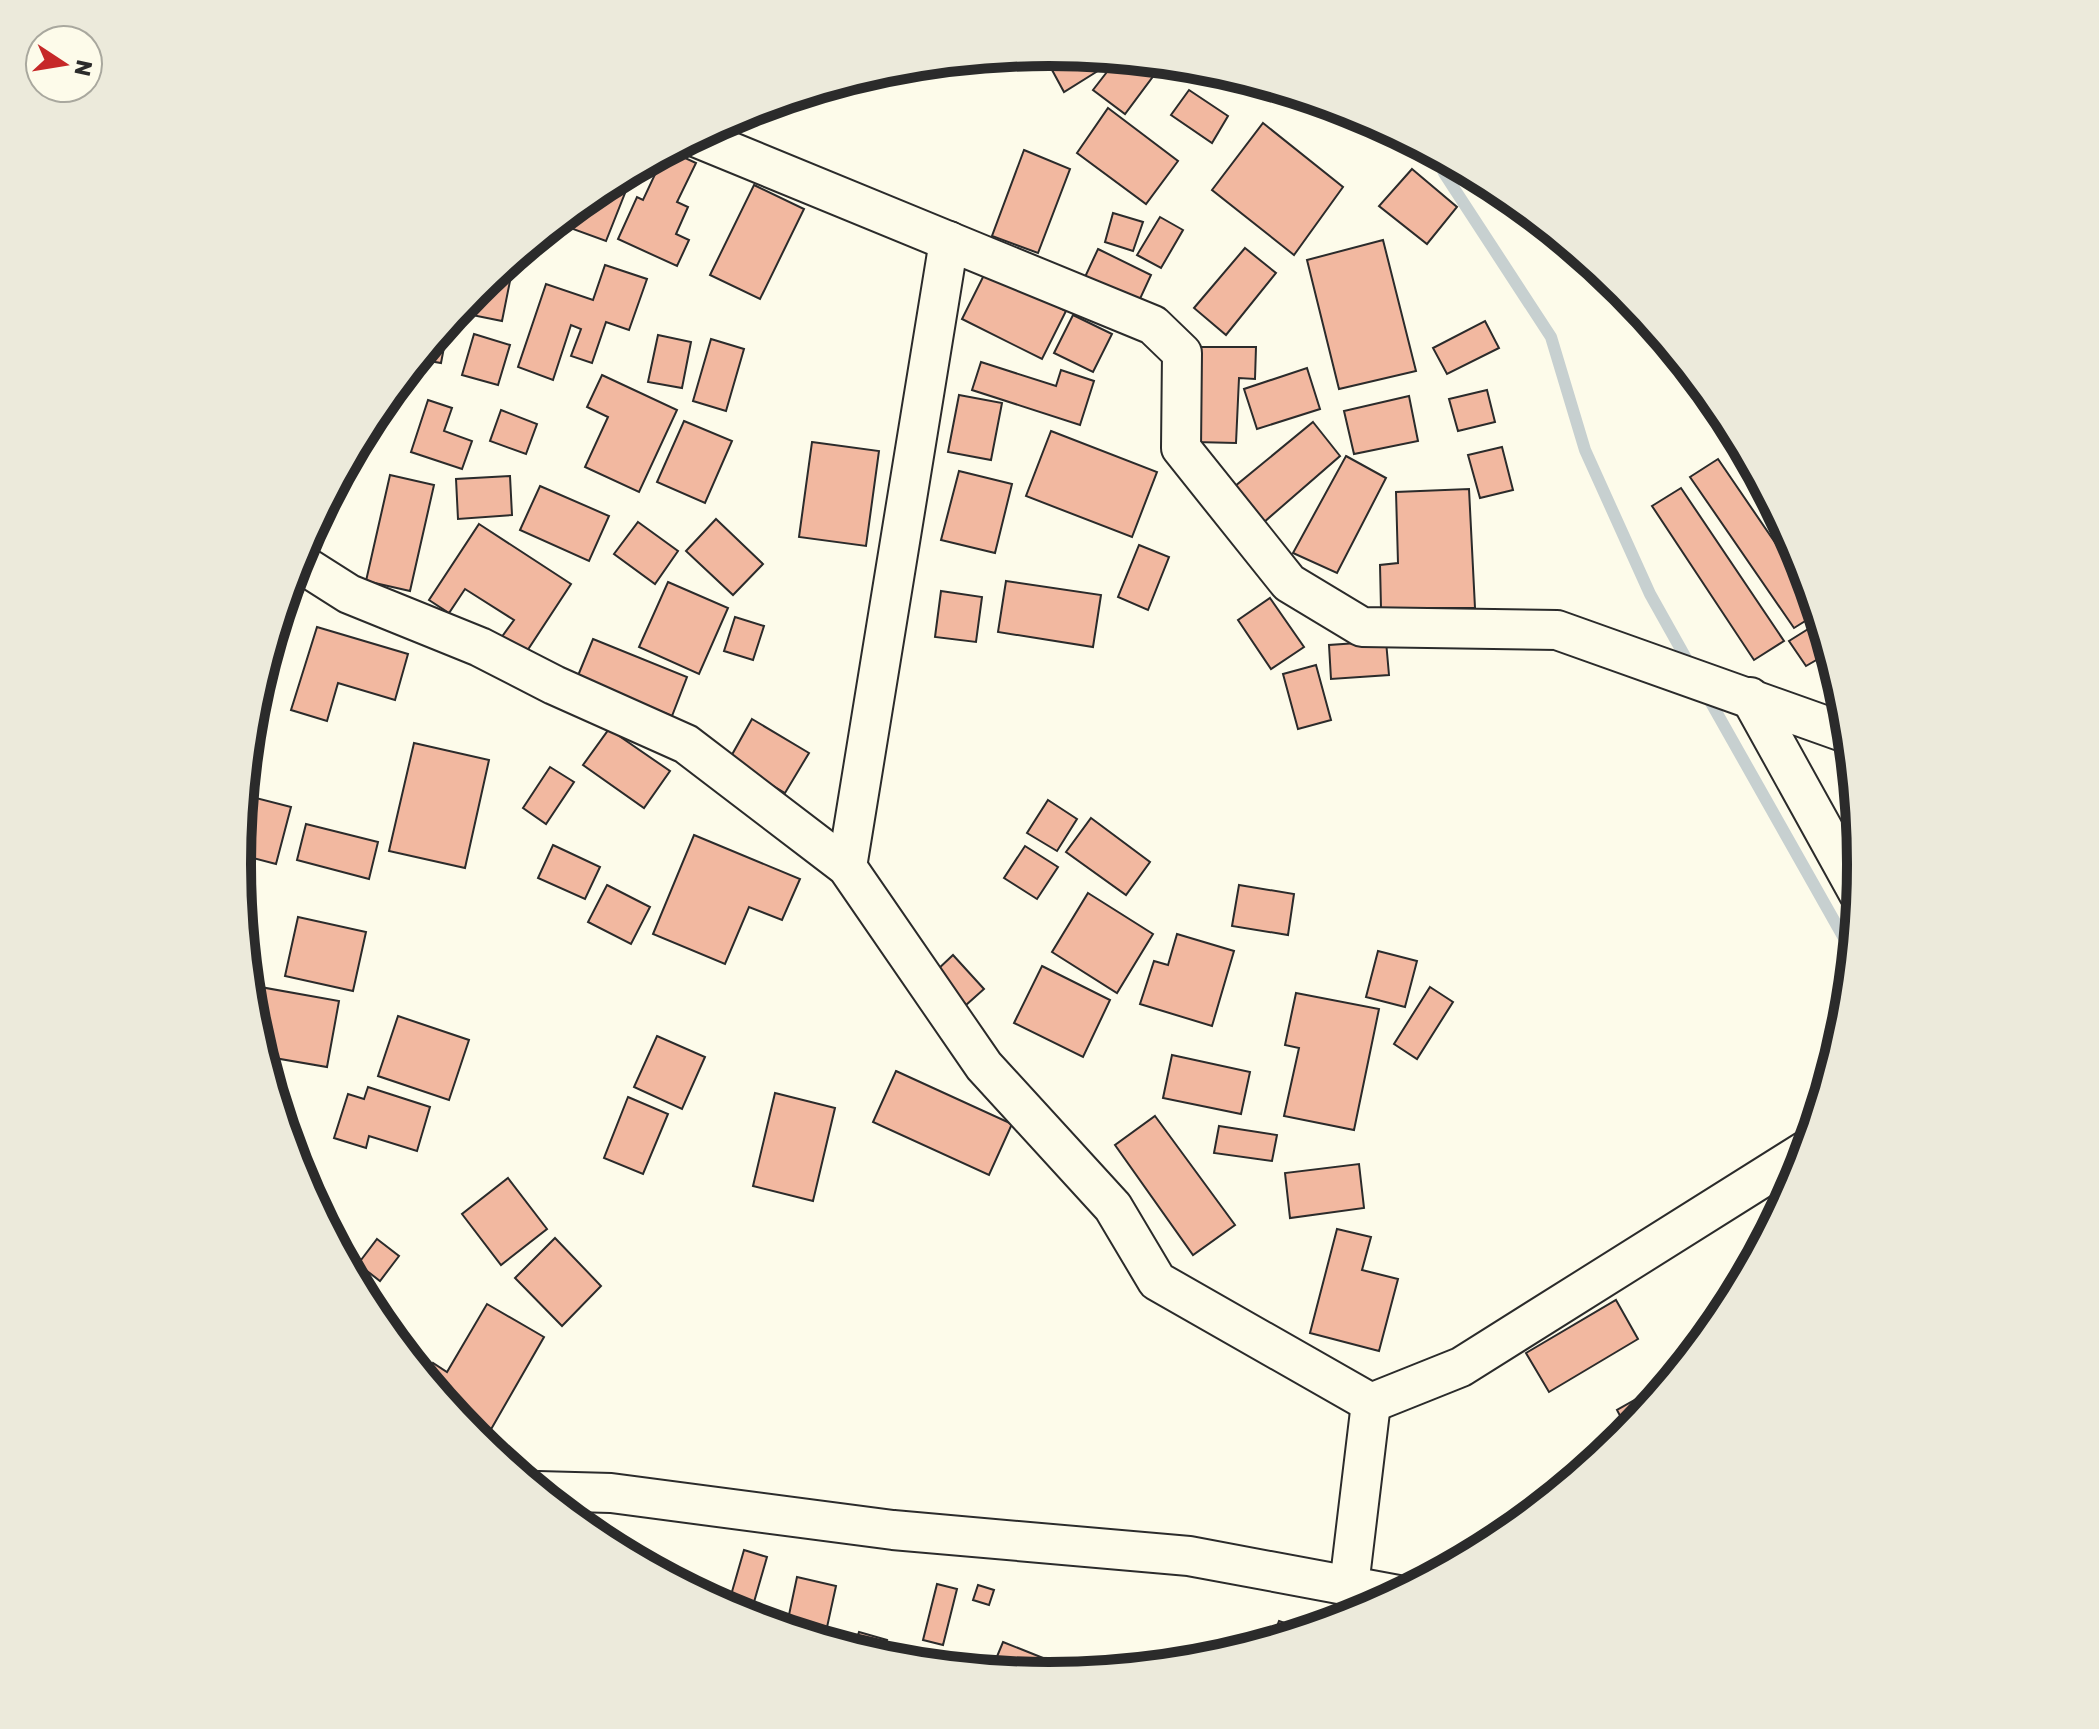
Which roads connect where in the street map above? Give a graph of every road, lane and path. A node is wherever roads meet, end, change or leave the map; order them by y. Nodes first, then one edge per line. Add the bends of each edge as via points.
1 (709, 143) edge
2 (949, 241) junction
3 (308, 568) edge
4 (1750, 697) junction
5 (1836, 729) edge
6 (847, 867) junction
7 (1848, 873) edge
8 (1791, 1160) edge
9 (1371, 1403) junction
10 (555, 1491) edge
11 (1349, 1586) junction
12 (1379, 1592) edge

1 - 2 street
2 - 4 street via 1153,325 1182,353 1181,448 1289,583 1362,627 1557,630
2 - 6 street
3 - 6 street via 349,594 480,647 686,744
4 - 5 street
4 - 7 street
6 - 9 street via 984,1066 1113,1207 1157,1281
8 - 9 street via 1461,1367
9 - 11 street
10 - 11 street via 611,1493 893,1530 1189,1556
11 - 12 street

